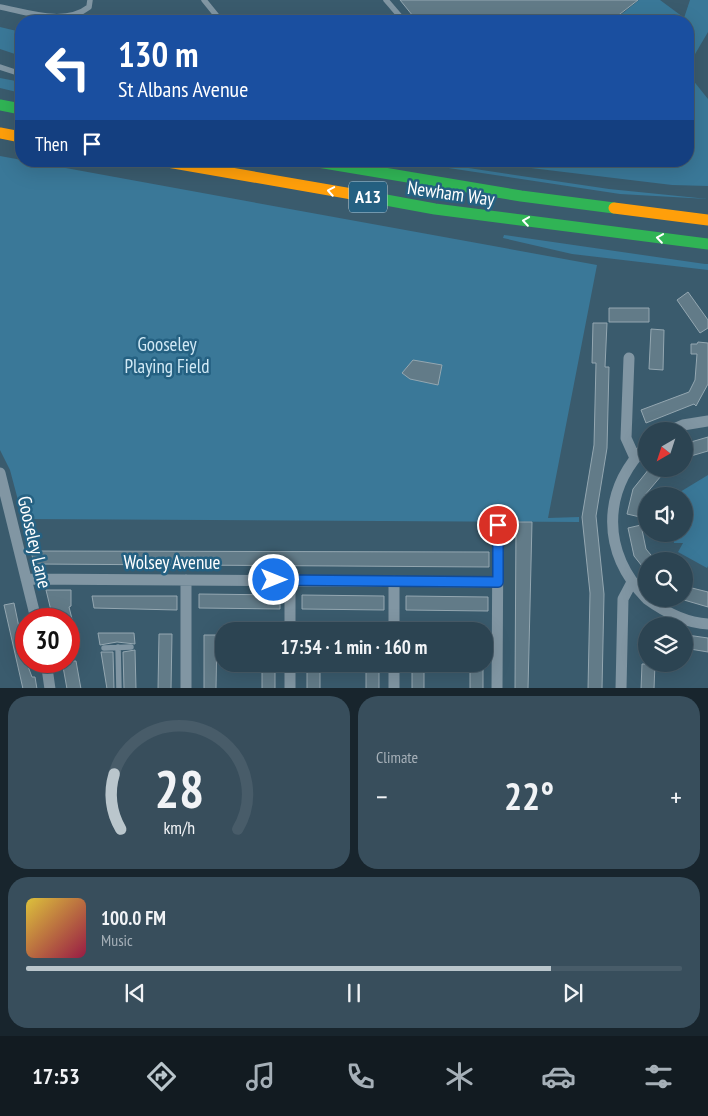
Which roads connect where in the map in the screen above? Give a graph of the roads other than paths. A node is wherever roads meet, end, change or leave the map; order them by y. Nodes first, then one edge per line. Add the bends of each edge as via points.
1 (90, 0) edge
2 (204, 0) edge
3 (386, 0) edge
4 (0, 7) edge
5 (46, 15) edge
6 (76, 15) edge
7 (216, 15) edge
8 (399, 15) edge
9 (0, 67) edge
10 (15, 72) edge
11 (0, 105) edge
12 (15, 108) edge
13 (0, 133) edge
14 (15, 136) edge
15 (196, 167) edge
16 (346, 167) edge
17 (577, 204) junction
18 (690, 206) dead end
19 (708, 220) edge
20 (574, 228) junction
21 (708, 244) edge
22 (673, 252) dead end
23 (629, 358) dead end
24 (708, 421) edge
25 (693, 423) edge
26 (638, 455) edge
27 (635, 458) junction
28 (0, 473) edge
29 (498, 525) dead end
30 (26, 579) junction
31 (186, 580) junction
32 (290, 580) junction
33 (394, 581) junction
34 (498, 582) junction
35 (632, 582) junction
36 (638, 588) edge
37 (658, 607) edge
38 (33, 608) edge
39 (290, 622) edge
40 (394, 622) edge
41 (708, 624) edge
42 (131, 647) dead end
43 (104, 648) dead end
44 (118, 648) junction
45 (290, 672) edge
46 (394, 672) edge
47 (48, 673) edge
48 (50, 688) edge
49 (119, 688) edge
50 (186, 688) edge
51 (290, 688) edge
52 (394, 688) edge
53 (497, 688) edge
54 (621, 688) edge

1 - 6 lane via 89,7
2 - 7 lane
3 - 8 lane
4 - 5 lane
9 - 10 lane
11 - 12 highway
13 - 14 highway
20 -> 15 highway, Newham Way / A13 via 435,209
16 - 17 highway, Newham Way / A13
17 - 18 highway, A13
17 - 19 highway, Newham Way / A13
21 -> 20 highway, Newham Way / A13
20 - 22 highway, A13
23 - 27 street via 626,438
24 - 25 street
26 - 27 street
27 - 35 street via 615,498 612,520 614,542
28 - 30 street, Gooseley Lane
29 - 34 street
30 - 31 street, Wolsey Avenue
30 - 38 street, Gooseley Lane
31 - 32 street, Wolsey Avenue
31 - 50 street
32 - 33 street, Wolsey Avenue
32 - 39 street
33 - 34 street, Wolsey Avenue
33 - 40 street
34 - 53 street
35 - 36 street
35 - 54 street via 623,599
37 - 41 street via 681,619
42 - 44 lane
43 - 44 lane
44 - 49 lane
45 - 51 street
46 - 52 street
47 - 48 street

